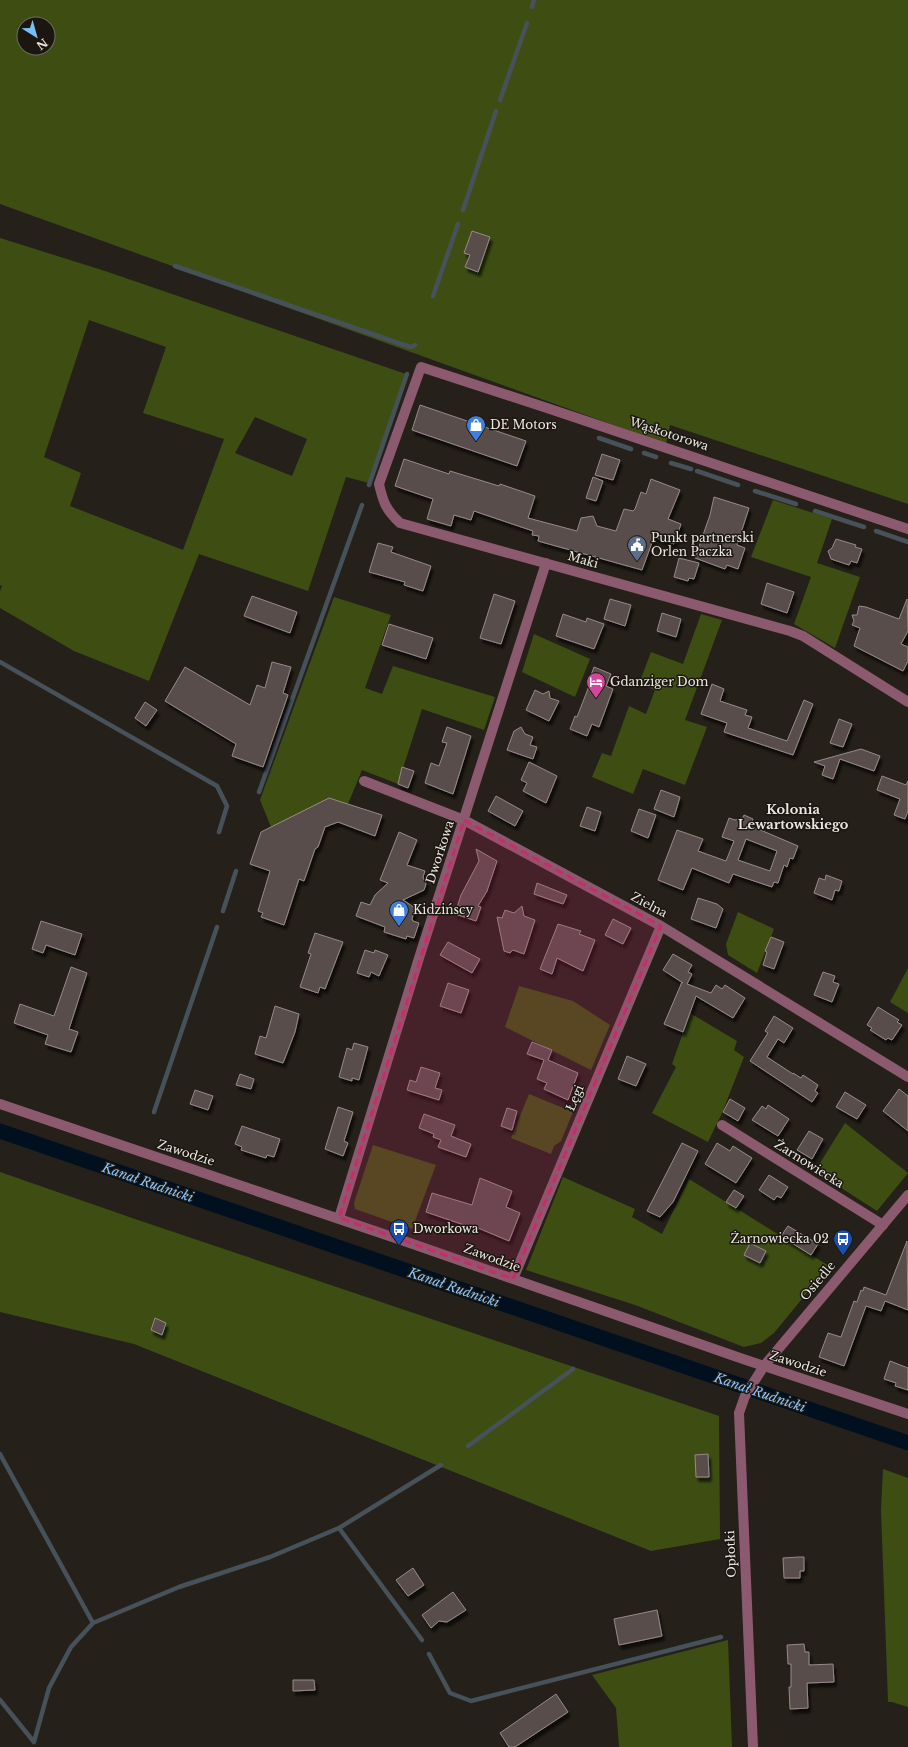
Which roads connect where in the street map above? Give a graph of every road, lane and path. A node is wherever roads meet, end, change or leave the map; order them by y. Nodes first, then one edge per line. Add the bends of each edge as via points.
1 (421, 367) joint
2 (908, 529) edge
3 (546, 563) junction
4 (908, 702) edge
5 (364, 782) dead end
6 (464, 820) junction
7 (661, 926) junction
8 (908, 1077) edge
9 (0, 1104) edge
10 (722, 1125) dead end
11 (908, 1195) edge
12 (339, 1218) junction
13 (883, 1225) junction
14 (513, 1279) junction
15 (764, 1366) junction
16 (908, 1414) edge
17 (753, 1747) edge

1 - 2 street, Wąskotorowa
1 - 3 street, Maki via 379,484 390,514 400,523
3 - 4 street, Maki via 804,636
3 - 6 street, Dworkowa
5 - 6 street, Zielna
6 - 7 street, Zielna
6 - 12 street, Dworkowa
7 - 8 street, Zielna
7 - 14 street, Łęgi
9 - 12 street, Zawodzie
10 - 13 street, Żarnowiecka
11 - 13 street, Osiedle
12 - 14 street, Zawodzie
13 - 15 street, Osiedle
14 - 15 street, Zawodzie
15 - 16 street, Zawodzie
15 - 17 street, Opłotki via 745,1396 739,1413

